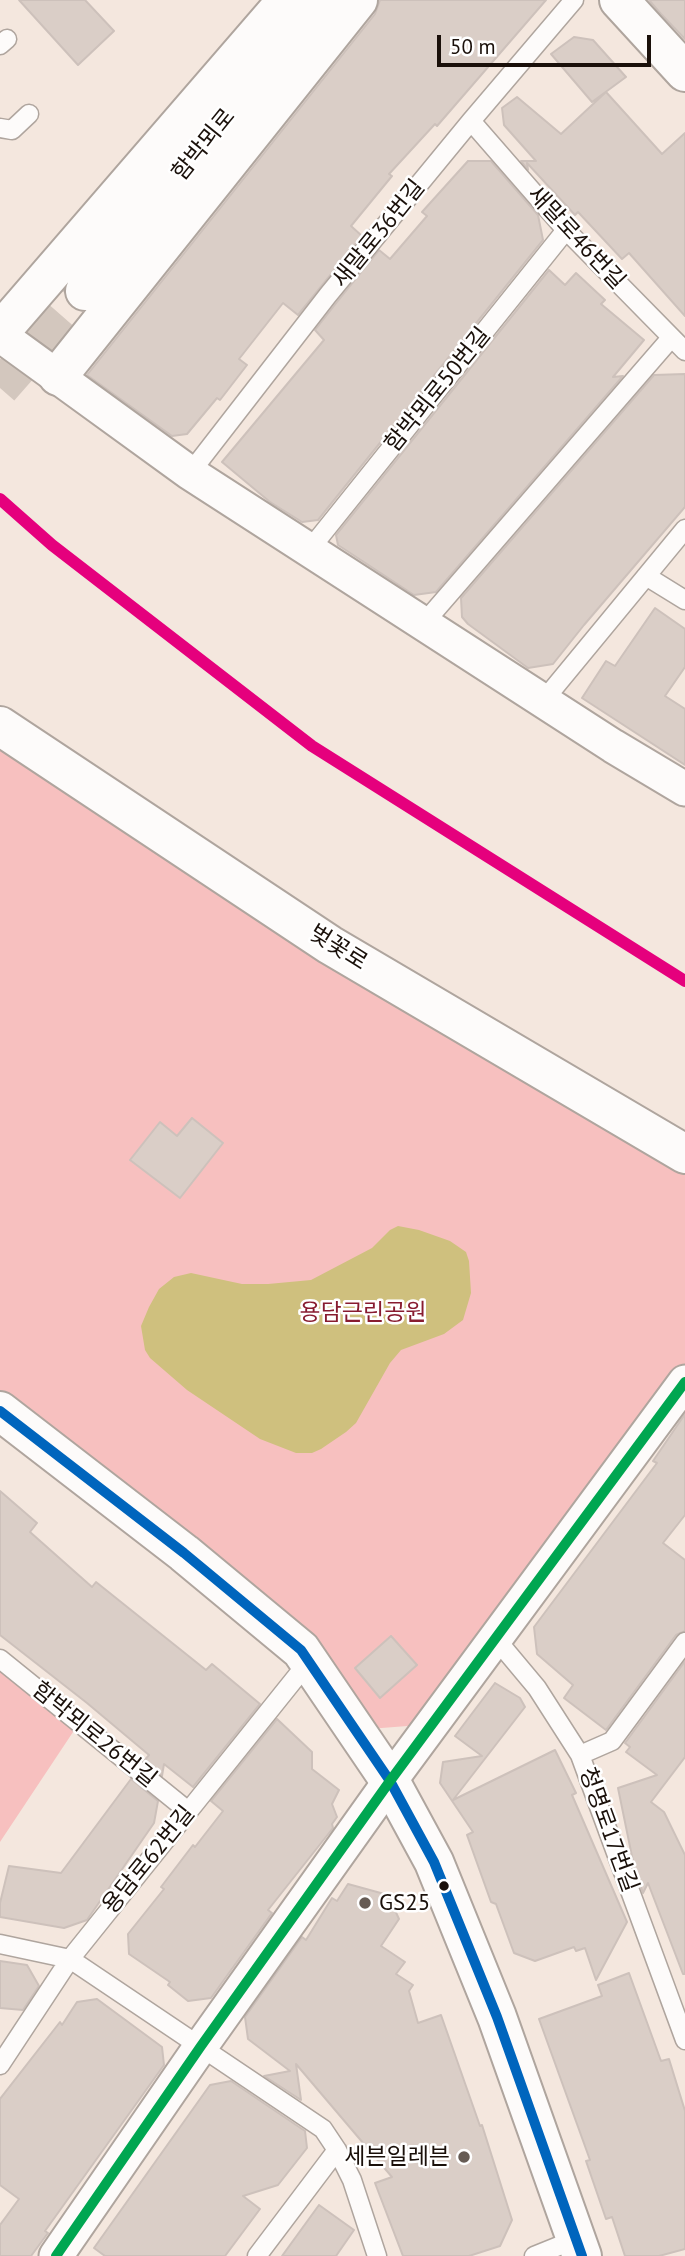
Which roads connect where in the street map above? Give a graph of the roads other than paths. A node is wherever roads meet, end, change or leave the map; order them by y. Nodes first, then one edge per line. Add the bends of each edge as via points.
1 (287, 0) edge
2 (323, 0) edge
3 (358, 0) edge
4 (573, 0) edge
5 (619, 0) edge
6 (685, 72) edge
7 (29, 114) dead end
8 (471, 121) junction
9 (0, 128) edge
10 (566, 230) junction
11 (85, 291) tunnel mouth
12 (0, 333) edge
13 (671, 338) junction
14 (685, 351) edge
15 (58, 376) junction
16 (190, 473) junction
17 (685, 529) edge
18 (310, 549) junction
19 (646, 576) junction
20 (685, 600) edge
21 (424, 623) junction
22 (544, 700) junction
23 (0, 726) edge
24 (685, 789) edge
25 (685, 1154) edge
26 (685, 1382) edge
27 (0, 1411) edge
28 (496, 1639) junction
29 (685, 1642) edge
30 (0, 1659) edge
31 (309, 1661) junction
32 (580, 1755) junction
33 (390, 1781) junction
34 (188, 1811) junction
35 (0, 1944) edge
36 (69, 1959) junction
37 (685, 2040) edge
38 (201, 2046) junction
39 (0, 2065) edge
40 (337, 2150) junction
41 (579, 2247) edge
42 (55, 2256) edge
43 (257, 2256) edge
44 (377, 2256) edge
45 (534, 2256) edge

1 - 12 street
2 - 11 street, 함박뫼로
3 - 15 street
4 - 8 lane, 새말로36번길
5 - 6 street
7 - 9 lane via 12,130
8 - 10 lane, 새말로46번길
8 - 16 lane, 새말로36번길
10 - 13 lane, 새말로46번길
10 - 18 lane, 함박뫼로50번길
12 - 15 street
13 - 14 lane, 새말로46번길
13 - 21 lane
15 - 16 street
16 - 18 street
17 - 19 lane
18 - 21 street
19 - 20 lane
19 - 22 lane
21 - 22 street
22 - 24 street
23 - 25 street, 벚꽃로 via 330,945
26 - 28 street
27 - 31 street via 184,1553
28 - 32 lane, 청명로17번길 via 537,1688
28 - 33 street
29 - 32 lane via 612,1741
30 - 34 lane, 함박뫼로26번길
31 - 33 street
31 - 34 lane, 용담로62번길
32 - 37 lane, 청명로17번길
33 - 38 street
33 - 41 street via 439,1875
34 - 36 lane, 용담로62번길
35 - 36 lane
36 - 38 lane
36 - 39 lane, 용담로62번길
38 - 40 lane via 323,2129
38 - 42 street
40 - 43 lane
40 - 44 lane
41 - 45 lane

